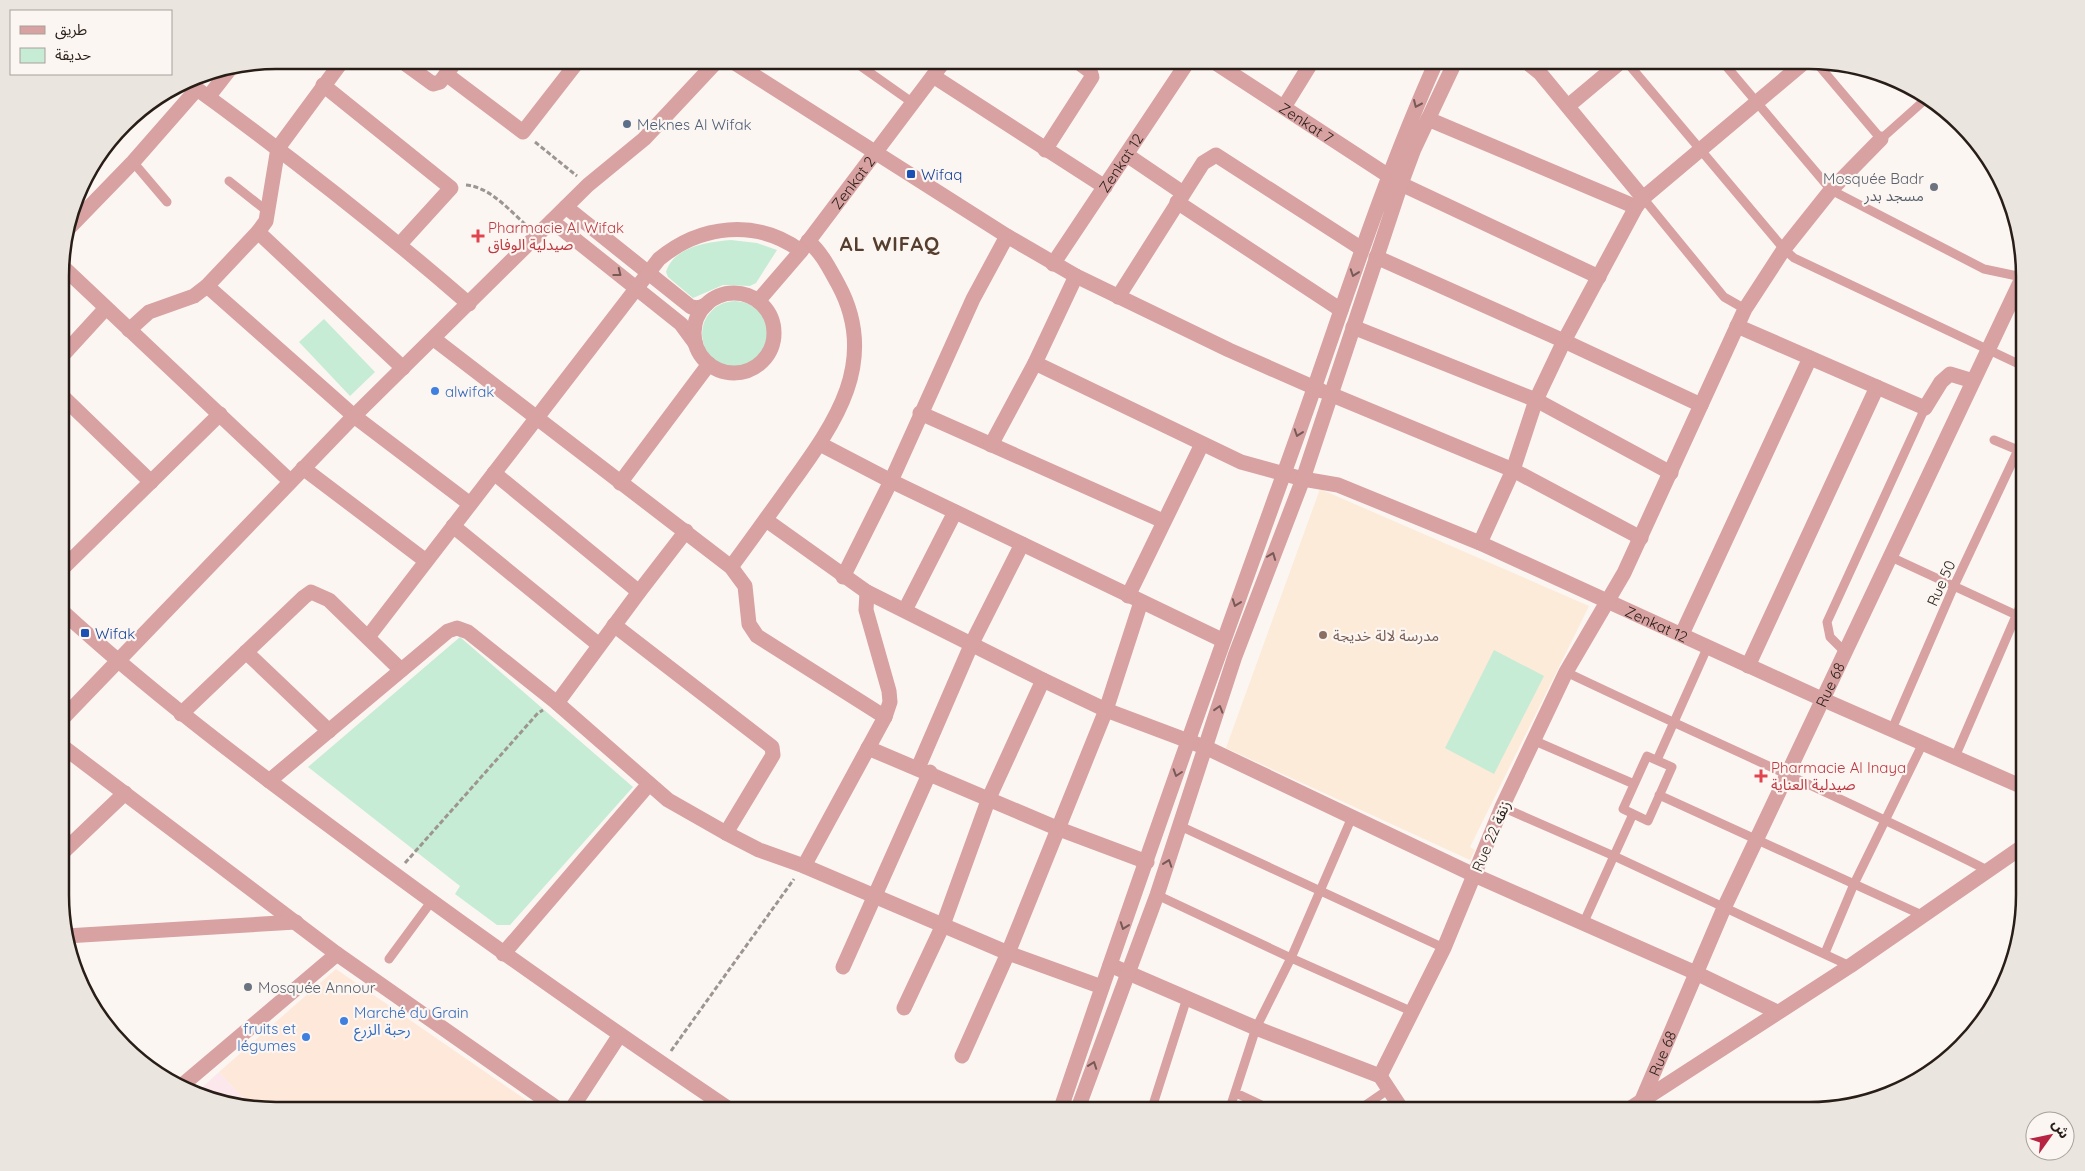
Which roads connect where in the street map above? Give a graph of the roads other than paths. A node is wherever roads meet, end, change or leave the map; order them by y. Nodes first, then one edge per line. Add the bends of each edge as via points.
1 (336, 69) edge
2 (412, 69) edge
3 (450, 69) edge
4 (567, 69) edge
5 (710, 69) edge
6 (744, 69) edge
7 (865, 69) edge
8 (939, 69) edge
9 (1087, 69) edge
10 (1183, 69) edge
11 (1225, 69) edge
12 (1307, 69) edge
13 (1435, 69) edge
14 (1452, 69) edge
15 (1535, 69) edge
16 (1613, 69) edge
17 (1632, 69) edge
18 (1728, 69) edge
19 (1796, 69) edge
20 (1822, 69) edge
21 (446, 74) junction
22 (934, 76) junction
23 (215, 78) edge
24 (324, 86) junction
25 (197, 89) edge
26 (913, 103) junction
27 (1756, 103) junction
28 (1922, 103) edge
29 (1568, 106) junction
30 (1284, 107) junction
31 (1428, 119) junction
32 (1881, 139) junction
33 (278, 148) junction
34 (1702, 149) junction
35 (1045, 150) junction
36 (875, 152) junction
37 (1127, 155) junction
38 (133, 162) junction
39 (1395, 180) junction
40 (229, 181) dead end
41 (1105, 187) junction
42 (1831, 190) junction
43 (1180, 197) junction
44 (166, 202) dead end
45 (1639, 203) junction
46 (566, 207) junction
47 (268, 212) junction
48 (77, 220) edge
49 (552, 221) junction
50 (258, 232) junction
51 (1007, 236) junction
52 (400, 244) junction
53 (804, 246) junction
54 (1362, 248) junction
55 (1784, 249) junction
56 (1376, 257) junction
57 (1053, 264) junction
58 (69, 273) edge
59 (648, 273) junction
60 (2016, 275) edge
61 (1076, 276) junction
62 (1599, 277) junction
63 (207, 286) junction
64 (637, 288) junction
65 (2016, 292) edge
66 (1118, 297) junction
67 (758, 301) junction
68 (469, 304) junction
69 (706, 305) junction
70 (106, 308) junction
71 (1745, 309) junction
72 (1341, 310) junction
73 (1737, 326) junction
74 (1352, 327) junction
75 (129, 330) junction
76 (434, 339) junction
77 (1564, 340) junction
78 (696, 344) junction
79 (69, 348) edge
80 (1988, 349) junction
81 (1810, 358) junction
82 (2016, 363) edge
83 (709, 364) junction
84 (1035, 364) junction
85 (403, 368) junction
86 (1973, 381) junction
87 (1313, 387) junction
88 (1877, 387) junction
89 (1330, 394) junction
90 (1536, 400) junction
91 (69, 403) edge
92 (1701, 405) junction
93 (1925, 408) junction
94 (920, 413) junction
95 (220, 414) junction
96 (354, 416) junction
97 (536, 419) junction
98 (1994, 440) dead end
99 (820, 444) junction
100 (1202, 444) junction
101 (991, 445) junction
102 (2016, 449) edge
103 (2016, 461) edge
104 (303, 468) junction
105 (1513, 470) junction
106 (494, 473) junction
107 (1671, 473) junction
108 (1284, 475) junction
109 (1303, 479) junction
110 (290, 481) junction
111 (151, 482) junction
112 (891, 482) junction
113 (620, 483) junction
114 (470, 504) junction
115 (955, 512) junction
116 (766, 520) junction
117 (1163, 521) junction
118 (454, 526) junction
119 (686, 532) junction
120 (1641, 538) junction
121 (1480, 543) junction
122 (1022, 544) junction
123 (1891, 557) junction
124 (426, 561) junction
125 (69, 562) edge
126 (731, 568) junction
127 (843, 577) junction
128 (1954, 586) junction
129 (639, 592) junction
130 (867, 592) junction
131 (1134, 599) junction
132 (1609, 601) junction
133 (905, 610) junction
134 (2015, 615) joint
135 (69, 617) edge
136 (614, 625) junction
137 (1682, 634) junction
138 (368, 638) junction
139 (1222, 640) junction
140 (972, 643) junction
141 (598, 645) junction
142 (1708, 646) junction
143 (1844, 651) junction
144 (246, 652) junction
145 (118, 661) junction
146 (1748, 666) junction
147 (401, 670) junction
148 (1566, 672) junction
149 (1043, 680) junction
150 (1824, 700) junction
151 (557, 703) junction
152 (1106, 710) junction
153 (69, 712) edge
154 (181, 714) junction
155 (885, 717) junction
156 (1673, 723) junction
157 (1892, 729) junction
158 (329, 731) junction
159 (1188, 740) junction
160 (1535, 741) junction
161 (1923, 743) junction
162 (868, 748) junction
163 (1207, 748) junction
164 (69, 751) edge
165 (1955, 757) junction
166 (1657, 760) junction
167 (924, 770) junction
168 (1787, 773) junction
169 (269, 781) junction
170 (649, 784) junction
171 (1634, 784) junction
172 (2016, 784) edge
173 (125, 794) junction
174 (1659, 795) junction
175 (988, 798) junction
176 (1502, 807) junction
177 (1634, 814) junction
178 (1352, 817) junction
179 (1885, 818) junction
180 (1180, 826) junction
181 (1059, 828) junction
182 (726, 834) junction
183 (1756, 840) junction
184 (69, 846) edge
185 (2016, 850) edge
186 (1614, 856) junction
187 (1147, 862) junction
188 (804, 866) junction
189 (1987, 870) junction
190 (1474, 875) junction
191 (1854, 884) junction
192 (1320, 892) junction
193 (1157, 895) junction
194 (875, 896) junction
195 (431, 902) junction
196 (1724, 908) junction
197 (1922, 915) junction
198 (296, 922) junction
199 (1583, 924) junction
200 (943, 925) junction
201 (73, 936) edge
202 (1444, 948) junction
203 (1008, 953) junction
204 (1824, 953) junction
205 (338, 954) junction
206 (503, 954) junction
207 (1291, 958) junction
208 (389, 959) dead end
209 (1110, 965) junction
210 (1850, 966) junction
211 (843, 967) dead end
212 (1127, 971) junction
213 (1696, 973) junction
214 (1102, 987) junction
215 (1187, 998) junction
216 (904, 1008) dead end
217 (1413, 1012) junction
218 (1777, 1012) junction
219 (1256, 1028) junction
220 (620, 1036) junction
221 (962, 1056) dead end
222 (186, 1082) edge
223 (1384, 1083) junction
224 (1236, 1093) junction
225 (1642, 1100) junction
226 (548, 1102) edge
227 (576, 1102) edge
228 (719, 1102) edge
229 (1063, 1102) edge
230 (1080, 1102) edge
231 (1154, 1102) edge
232 (1233, 1102) edge
233 (1255, 1102) edge
234 (1365, 1102) edge
235 (1397, 1102) edge
236 (1639, 1102) edge

1 - 24 street
2 - 21 street via 433,84 440,82
3 - 21 street
4 - 21 street via 523,132
5 - 46 street via 644,139
6 - 36 street
7 - 26 lane
8 - 22 street, Zenkat 2
9 - 35 street via 1092,77
10 - 37 street, Zenkat 12
11 - 30 street, Zenkat 7
12 - 30 street
13 -> 39 street
14 - 31 street
15 - 29 street
16 - 29 street
17 - 34 lane
18 - 27 lane
19 - 27 street
20 - 32 lane
22 - 26 street, Zenkat 2
22 - 35 street
23 - 25 street
24 - 33 street
24 - 52 street via 451,188
25 - 33 street
25 - 38 street
26 - 36 street, Zenkat 2
27 - 34 street
27 - 42 lane
28 - 32 lane
29 - 45 street
30 - 39 street, Zenkat 7
31 - 39 street
31 - 45 street
32 - 42 street, Rue 22 زنقة
33 - 47 street
33 - 52 street
34 - 45 street
34 - 55 lane
35 - 41 street
36 - 51 street
36 - 53 street, Zenkat 2
37 - 41 street, Zenkat 12
37 - 43 street
38 - 44 lane
38 - 48 street
39 - 54 street
39 - 56 street
39 - 62 street, Zenkat 7
40 - 47 lane
41 - 57 street, Zenkat 12
42 - 55 street, Rue 22 زنقة
42 - 60 lane via 1984,269
43 - 54 street via 1203,163 1216,155
43 - 66 street
43 - 72 street
45 - 62 street
45 - 71 lane via 1724,297
46 - 49 street
46 - 59 street
47 - 50 street
49 -> 64 street
49 - 68 street
50 - 63 street
50 - 85 street
51 - 57 street
51 - 94 street via 973,299
52 - 68 street
53 - 59 street via 767,234 718,230 686,240
53 - 67 street, Zenkat 2
53 - 99 street via 826,262 842,292 854,336 851,380 844,402
54 -> 72 street
55 - 71 street, Rue 22 زنقة
55 - 80 lane via 1794,258
56 - 74 street
56 - 77 street
57 - 61 street
58 - 70 street
59 - 64 street
59 - 69 street via 691,307
61 - 66 street
61 - 84 street
62 - 77 street
63 - 75 street via 194,296 149,312
63 - 96 street
64 - 78 street via 681,324
64 - 97 street
65 - 80 street, Rue 68
66 - 87 street
67 - 69 street via 737,293 726,294
67 - 83 street via 767,310 774,333 767,357 758,366 734,373
68 - 76 street
69 - 78 street via 696,323
70 - 75 street
70 - 79 street
71 - 73 street, Rue 22 زنقة
72 - 87 street
73 - 81 street
73 - 92 street, Rue 22 زنقة
74 - 89 street
74 - 90 street
75 - 95 street
76 - 85 street
76 - 97 street
77 - 90 street
77 - 92 street
78 - 83 street
80 - 82 lane
80 - 86 street, Rue 68
81 - 88 street
81 - 137 street
83 - 113 street
84 - 100 street, Zenkat 12
84 - 101 street
85 - 96 street
86 - 93 street via 1950,374 1941,382
86 - 123 street, Rue 68
87 - 89 street
87 -> 108 street
88 - 93 street
88 - 146 street
89 - 105 street
89 - 109 street
90 - 105 street
90 - 107 street
91 - 111 street
92 - 107 street, Rue 22 زنقة
93 - 143 lane via 1827,622 1830,637
94 - 101 street
94 - 112 street
95 - 110 street
95 - 111 street
96 - 104 street
96 - 114 street
97 - 106 street
97 - 113 street
98 - 102 lane
99 - 112 street
99 - 116 street
100 - 108 street, Zenkat 12 via 1241,462
100 - 117 street
101 - 117 street
103 - 128 lane, Rue 50
104 - 110 street
104 - 124 street
105 - 120 street
105 - 121 street
106 - 114 street
106 - 129 street
107 - 120 street, Rue 22 زنقة
108 - 109 street, Zenkat 12
108 -> 139 street
109 - 121 street, Zenkat 12 via 1338,484
163 -> 109 street via 1235,656
110 - 145 street
111 - 125 street
112 - 115 street
112 - 127 street
113 - 119 street
114 - 118 street
115 - 122 street
115 - 133 street
116 - 126 street
116 - 127 street
117 - 131 street
118 - 124 street
118 - 141 street
119 - 126 street
119 - 129 street
120 - 132 street, Rue 22 زنقة
121 - 132 street, Zenkat 12
122 - 131 street
122 - 140 street
123 - 128 lane
123 - 143 street, Rue 68
124 - 138 street
126 - 155 street via 745,586 749,624 758,636
127 - 130 street
128 - 134 lane
128 - 157 lane, Rue 50
129 - 136 street
130 - 133 street
130 - 155 street via 866,610 890,702
131 - 139 street
131 - 152 street
132 - 137 street, Zenkat 12
132 - 148 street, Rue 22 زنقة
133 - 140 street
134 - 165 lane
135 - 145 street
136 - 141 street
136 - 182 street via 772,747 773,755
137 - 142 street, Zenkat 12
138 - 144 street via 329,600 311,592
138 - 147 street
139 - 159 street
140 - 149 street
140 - 167 street
141 - 151 street
142 - 146 street, Zenkat 12
142 - 156 lane
143 - 150 street, Rue 68
144 - 154 street
144 - 158 street
145 - 153 street
145 - 154 street
146 - 150 street, Zenkat 12
147 - 151 street via 448,631 457,628 468,632
147 - 158 street
148 - 156 lane
148 - 160 street, Rue 22 زنقة
149 - 152 street
149 - 175 street
150 - 157 street, Zenkat 12
150 - 168 street, Rue 68
151 - 170 street
152 - 159 street
152 - 181 street
154 - 169 street
155 - 162 street
156 - 166 lane
156 - 168 lane
157 - 161 street, Zenkat 12
158 - 169 street
159 - 163 street
159 -> 187 street
160 - 171 lane
160 - 176 street, Rue 22 زنقة
161 - 165 street, Zenkat 12
161 - 179 lane
162 - 167 street
162 - 188 street
163 - 178 street
163 - 180 street
164 - 173 street
165 - 172 street, Zenkat 12
166 - 171 lane via 1647,756
166 - 174 lane via 1672,767
167 - 175 street
167 - 194 street
168 - 179 lane
168 - 183 street, Rue 68
169 - 195 street
170 - 182 street via 668,800
170 - 206 street
171 - 177 lane via 1623,809
173 - 184 street
173 - 198 street
174 - 177 lane via 1648,820
174 - 183 lane
175 - 181 street
175 - 200 street
176 - 186 lane
176 - 190 street, Rue 22 زنقة
177 - 186 lane
178 - 190 street
178 - 192 lane
179 - 189 lane
179 - 191 lane
180 - 192 lane
193 -> 180 street
181 - 187 street
181 - 203 street
182 - 188 street
183 - 191 lane
183 - 196 street, Rue 68
185 - 189 street
186 - 196 lane
186 - 199 lane
187 -> 209 street
188 - 194 street
189 - 197 street
190 - 199 street
190 - 202 street, Rue 22 زنقة
191 - 197 lane
191 - 204 lane
192 - 202 lane
192 - 207 lane
193 - 207 lane
193 - 212 street
194 - 200 street
194 - 211 street
195 - 206 street
195 - 208 lane
196 - 204 lane
196 - 213 street, Rue 68
197 - 210 street
198 - 201 street
198 - 205 street
199 - 213 street
200 - 203 street
200 - 216 street
202 - 217 street, Rue 22 زنقة
203 - 214 street
203 - 221 street
204 - 210 lane
205 - 222 street
205 - 226 street
206 - 220 street
207 - 217 lane
207 - 219 lane
209 - 212 street
209 - 214 street
210 - 218 street
212 - 215 street
230 -> 212 street
213 - 218 street
213 - 225 street, Rue 68
214 - 229 street
215 - 219 street
215 - 231 lane
217 - 223 street, Rue 22 زنقة
218 - 225 street
219 - 223 street
219 - 224 lane
220 - 227 street
220 - 228 street
223 - 234 lane
223 - 235 street
224 - 232 lane
224 - 233 lane
225 - 236 street

